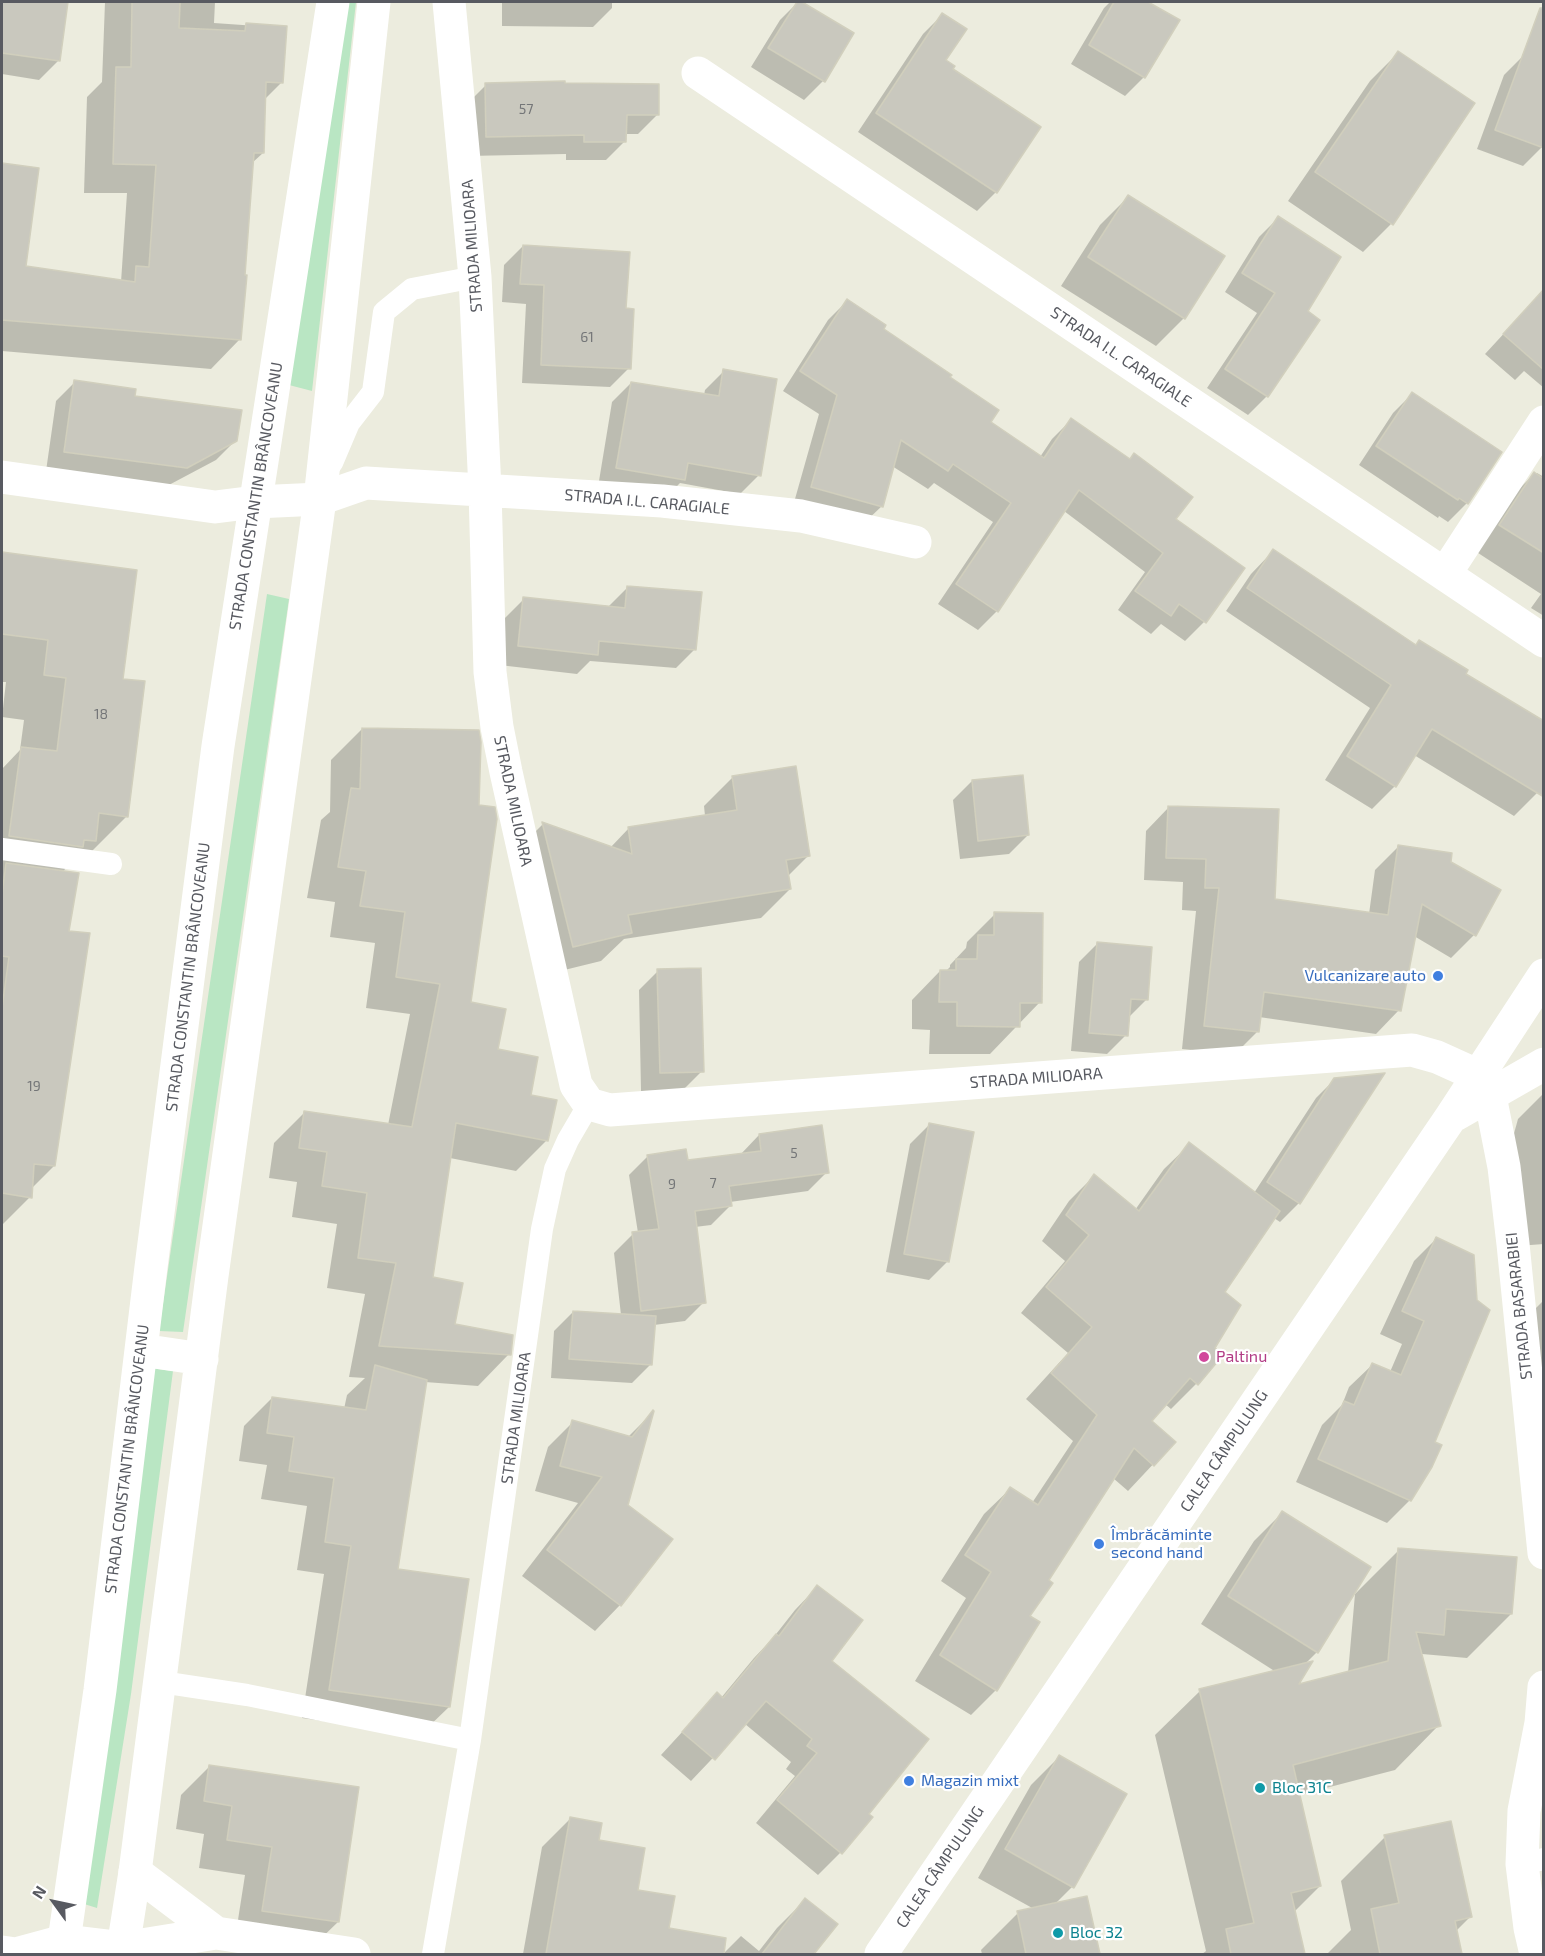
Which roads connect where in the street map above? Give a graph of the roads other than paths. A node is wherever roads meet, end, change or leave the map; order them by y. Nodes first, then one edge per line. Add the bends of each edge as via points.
1 (333, 2) edge
2 (374, 2) edge
3 (448, 2) edge
4 (698, 74) dead end
5 (476, 277) junction
6 (1544, 422) edge
7 (2, 477) edge
8 (485, 490) junction
9 (320, 494) junction
10 (255, 502) junction
11 (915, 542) dead end
12 (1445, 574) junction
13 (1544, 641) edge
14 (2, 849) edge
15 (111, 864) dead end
16 (1544, 975) edge
17 (1544, 1064) edge
18 (1485, 1086) junction
19 (589, 1104) junction
20 (141, 1350) junction
21 (202, 1359) junction
22 (1544, 1553) edge
23 (161, 1682) junction
24 (1544, 1688) edge
25 (470, 1740) junction
26 (1533, 1861) edge
27 (135, 1872) junction
28 (216, 1933) junction
29 (63, 1948) edge
30 (122, 1951) edge
31 (2, 1952) edge
32 (354, 1954) edge
33 (433, 1954) edge
34 (880, 1954) edge
35 (1536, 1954) edge

1 - 10 street, STRADA CONSTANTIN BRÂNCOVEANU
2 - 9 street
3 - 5 street, STRADA MILIOARA
4 - 12 street, STRADA I.L. CARAGIALE
5 - 8 street, STRADA MILIOARA
5 - 9 lane via 412,289 384,312 373,392 349,423
6 - 12 street
7 - 10 street via 215,507
8 - 9 street via 366,483
8 - 11 street, STRADA I.L. CARAGIALE via 662,501 801,516
8 - 19 street, STRADA MILIOARA via 490,672 497,727 576,1085
9 - 10 street
9 - 21 street
10 - 20 street, STRADA CONSTANTIN BRÂNCOVEANU via 217,758
12 - 13 street, STRADA I.L. CARAGIALE
14 - 15 lane
16 - 18 street, CALEA CÂMPULUNG
17 - 18 street
18 - 19 street, STRADA MILIOARA via 1437,1057 1412,1050 610,1110
18 - 22 street, STRADA BASARABIEI via 1504,1167 1511,1222
18 - 34 street, CALEA CÂMPULUNG via 1451,1118
19 - 25 lane, STRADA MILIOARA via 555,1169 542,1229
20 - 21 street
20 - 29 street, STRADA CONSTANTIN BRÂNCOVEANU via 100,1690
21 - 23 street
23 - 25 lane via 247,1695
23 - 27 street
24 - 26 street via 1524,1811
25 - 33 lane, STRADA MILIOARA
26 - 35 street via 1530,1928
27 - 28 street
27 - 30 street
28 - 30 street
28 - 32 street
29 - 30 street
29 - 31 street

